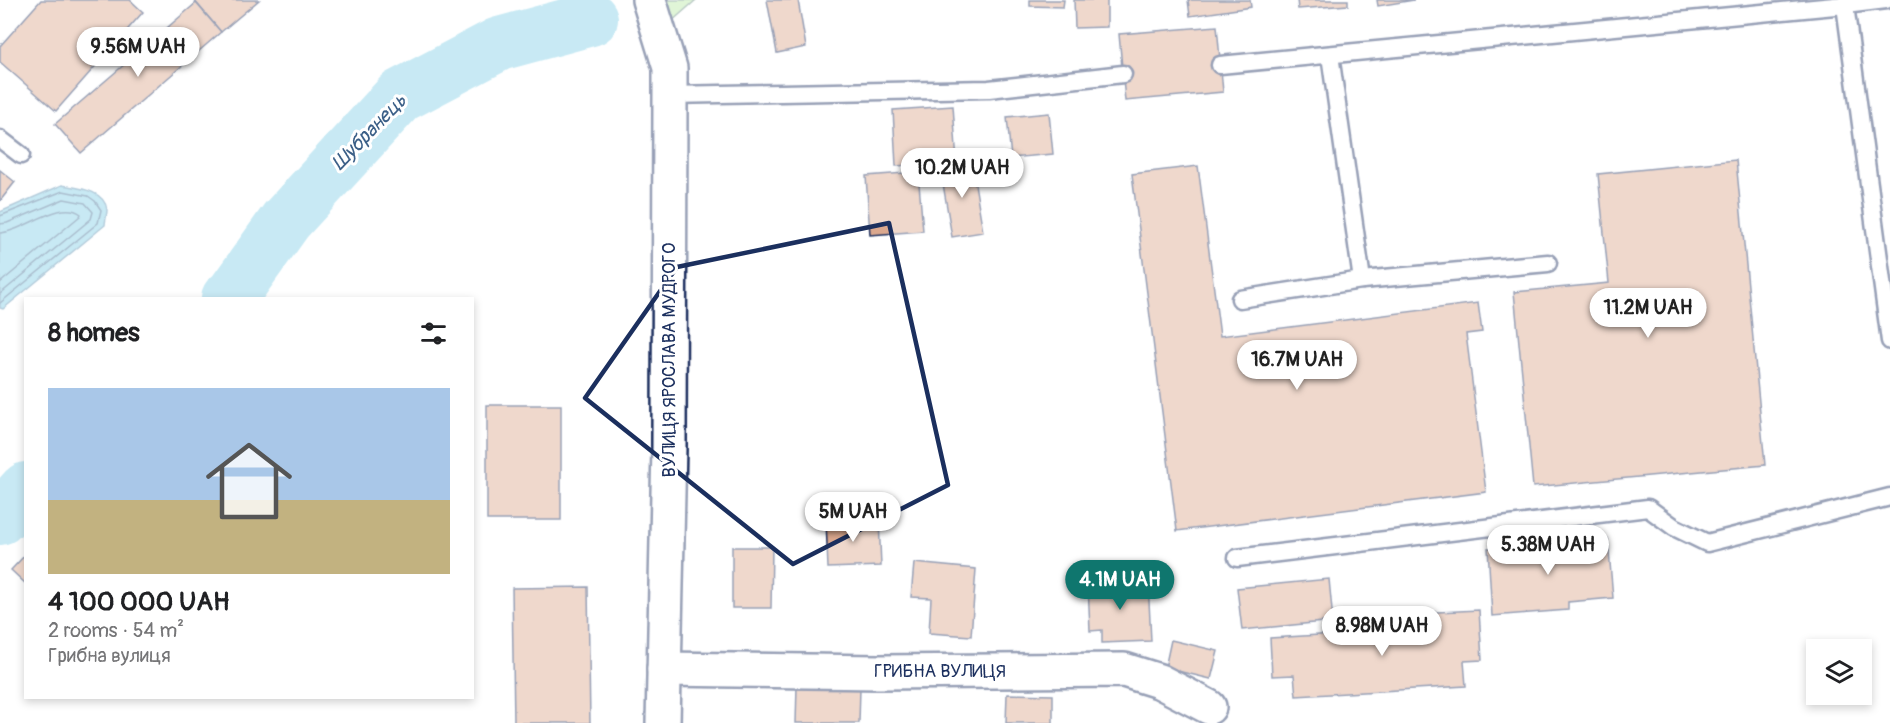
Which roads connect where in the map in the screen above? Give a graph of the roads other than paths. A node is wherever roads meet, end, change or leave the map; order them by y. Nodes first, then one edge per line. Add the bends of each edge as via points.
1 (650, 0) edge
2 (1886, 0) edge
3 (1845, 5) junction
4 (1330, 55) junction
5 (1220, 65) dead end
6 (1123, 74) dead end
7 (670, 95) junction
8 (0, 139) edge
9 (21, 155) dead end
10 (1548, 263) dead end
11 (1362, 280) junction
12 (1240, 299) dead end
13 (1890, 341) edge
14 (1890, 497) edge
15 (1237, 558) dead end
16 (664, 669) junction
17 (1209, 707) dead end
18 (663, 723) edge

1 - 7 main road, ВУЛИЦЯ ЯРОСЛАВА МУДРОГО via 670,68
2 - 3 lane
3 - 4 lane
3 - 13 lane
4 - 5 lane
4 - 11 lane
6 - 7 lane via 988,88
7 - 16 main road, ВУЛИЦЯ ЯРОСЛАВА МУДРОГО
8 - 9 lane
10 - 11 lane
11 - 12 lane
14 - 15 lane via 1707,543 1648,508
16 - 17 main road, ГРИБНА ВУЛИЦЯ via 1124,670 1159,681
16 - 18 main road, ВУЛИЦЯ ЯРОСЛАВА МУДРОГО

